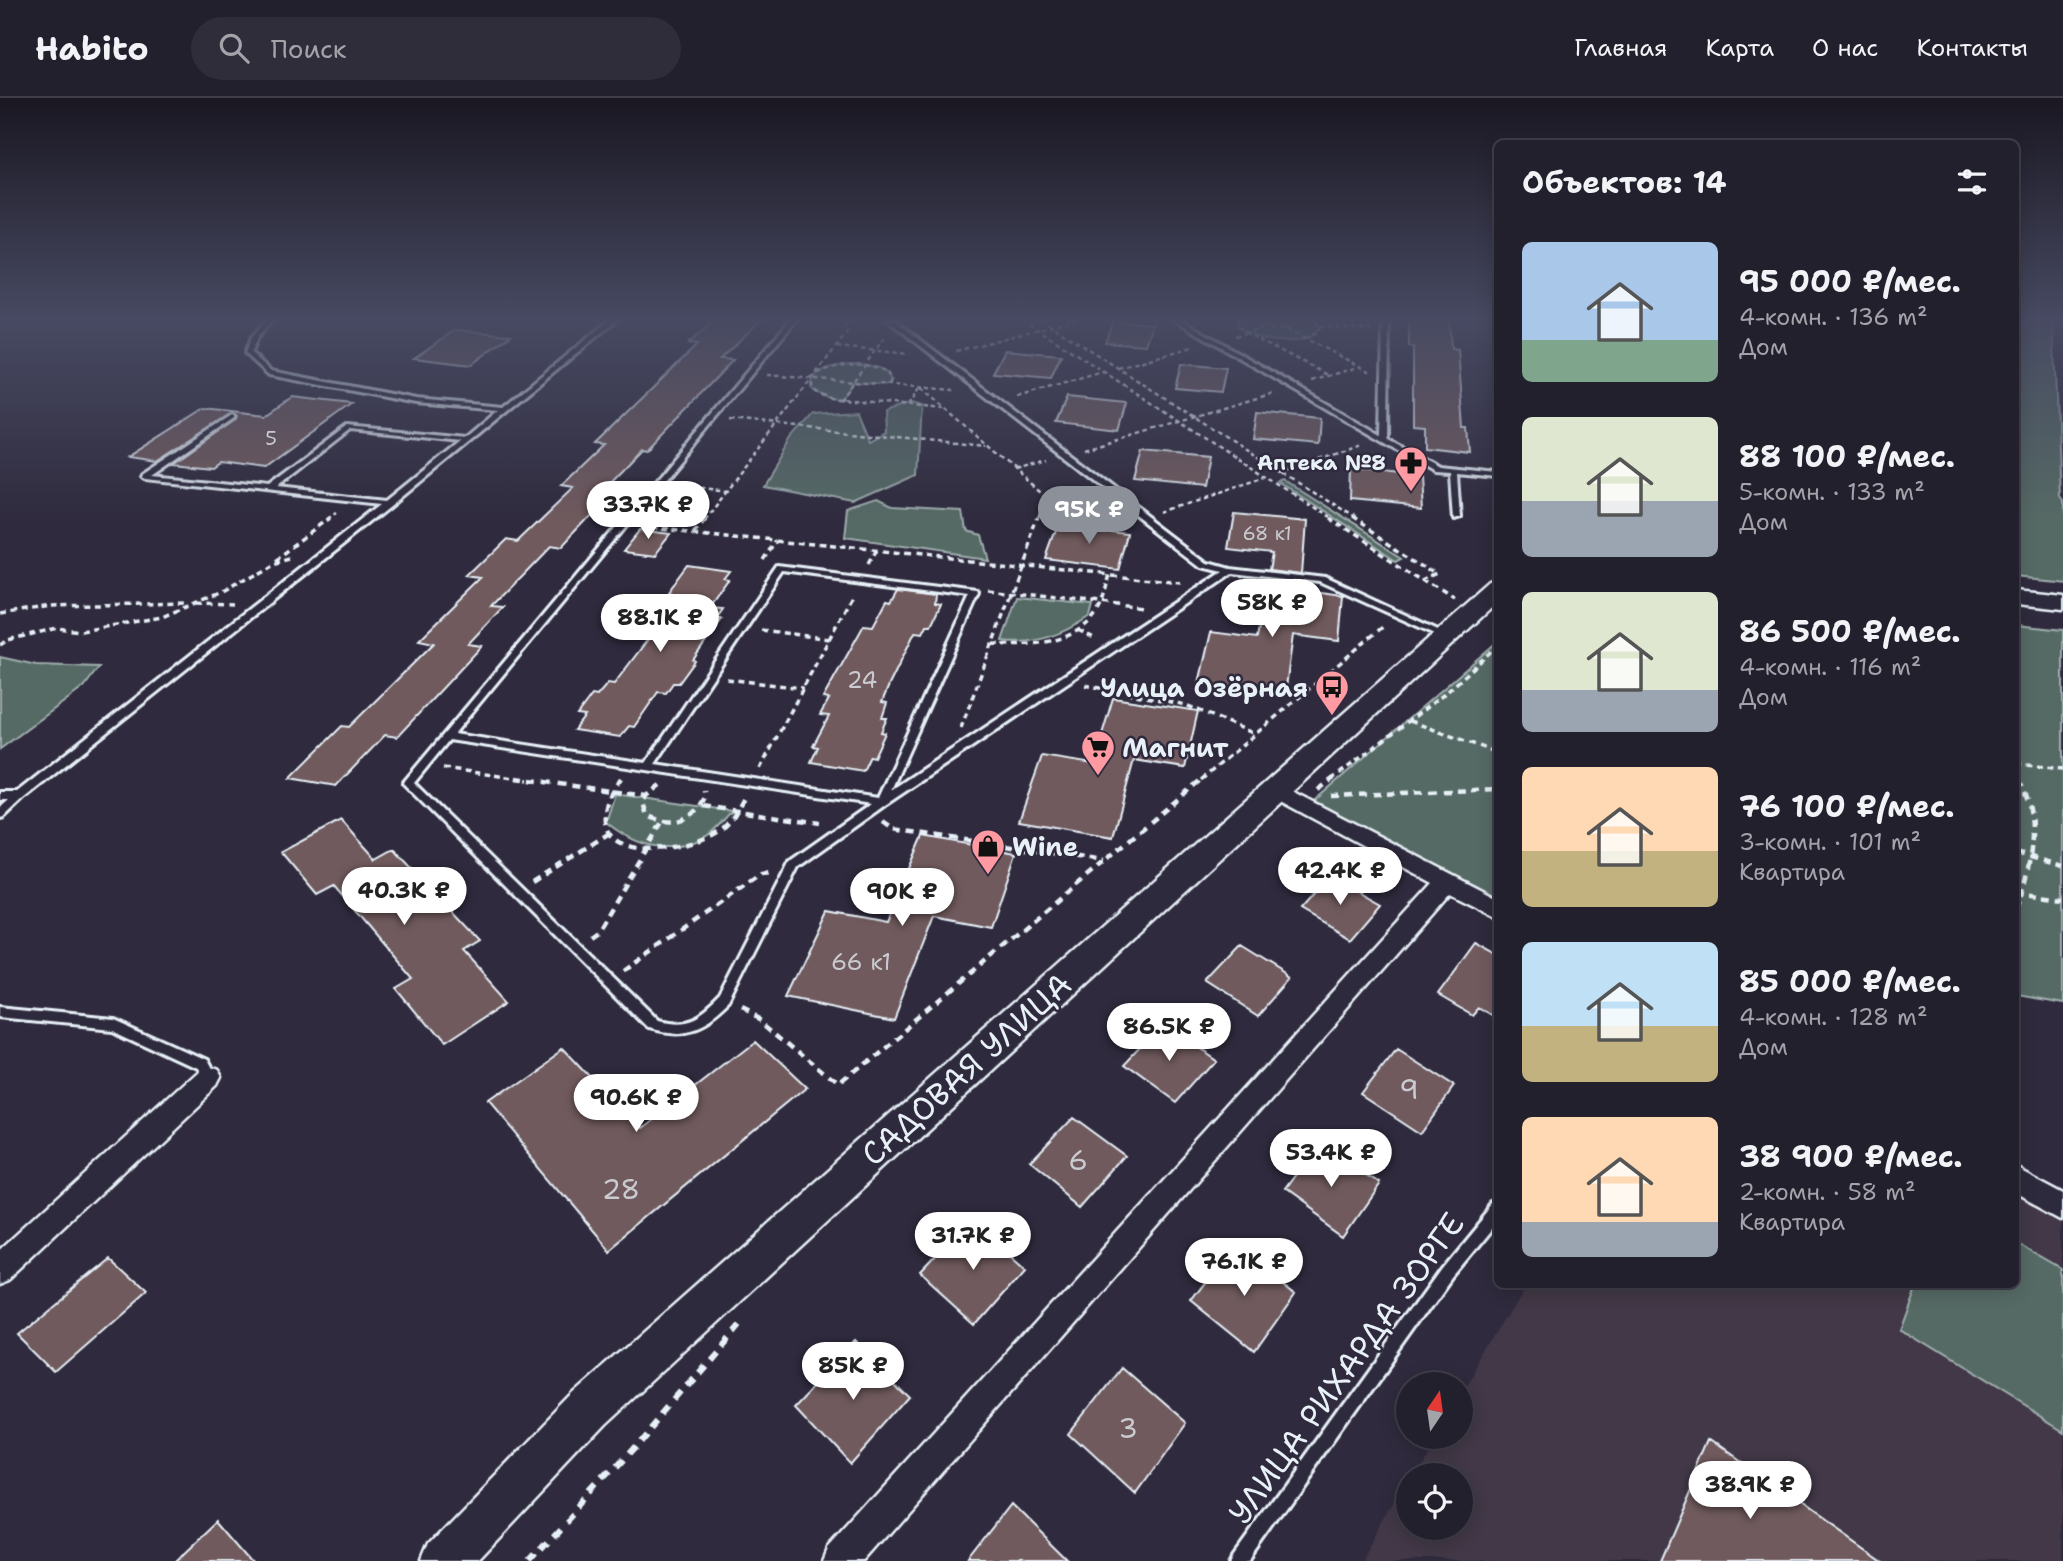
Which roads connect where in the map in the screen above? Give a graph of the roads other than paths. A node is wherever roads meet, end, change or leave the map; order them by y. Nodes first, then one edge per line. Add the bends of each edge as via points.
1 (344, 387) edge
2 (531, 387) edge
3 (737, 387) edge
4 (978, 387) edge
5 (1292, 387) edge
6 (1385, 387) edge
7 (504, 409) junction
8 (233, 417) dead end
9 (466, 440) junction
10 (1384, 440) junction
11 (1453, 470) junction
12 (1494, 474) edge
13 (269, 489) junction
14 (389, 503) junction
15 (1456, 516) dead end
16 (1230, 569) junction
17 (2019, 597) edge
18 (1486, 601) edge
19 (2063, 602) edge
20 (1447, 636) junction
21 (447, 736) junction
22 (648, 766) junction
23 (1276, 790) junction
24 (0, 796) edge
25 (19, 796) junction
26 (881, 802) junction
27 (0, 814) edge
28 (1447, 882) junction
29 (1494, 906) edge
30 (0, 1012) edge
31 (208, 1078) joint
32 (2019, 1179) edge
33 (2058, 1196) edge
34 (1494, 1214) edge
35 (0, 1270) edge
36 (445, 1561) edge
37 (841, 1561) edge
38 (1240, 1561) edge

1 - 7 lane via 416,401
2 - 7 lane
3 - 21 lane
4 - 16 lane via 1206,563
5 - 10 lane
6 - 10 lane
7 - 9 lane
8 - 13 lane via 145,476
9 - 13 lane via 349,428
9 - 14 lane
10 - 11 lane via 1436,468
11 - 12 lane
11 - 15 lane
13 - 14 lane
14 - 25 lane
16 - 20 lane via 1322,580
16 - 26 lane
17 - 19 street
18 - 20 street, САДОВАЯ УЛИЦА
20 - 23 street, САДОВАЯ УЛИЦА
21 - 22 lane
21 - 26 lane via 408,783 653,1025 668,1030 681,1031 713,1014 724,1002 788,872
22 - 26 lane
22 - 26 lane via 782,569 975,594
23 - 28 street
23 - 36 street, САДОВАЯ УЛИЦА via 589,1410
24 - 25 lane
25 - 27 lane
28 - 29 street
28 - 37 street
30 - 31 lane via 113,1023 200,1063
31 - 35 street
32 - 33 street
34 - 38 lane, УЛИЦА РИХАРДА ЗОРГЕ via 1448,1270

